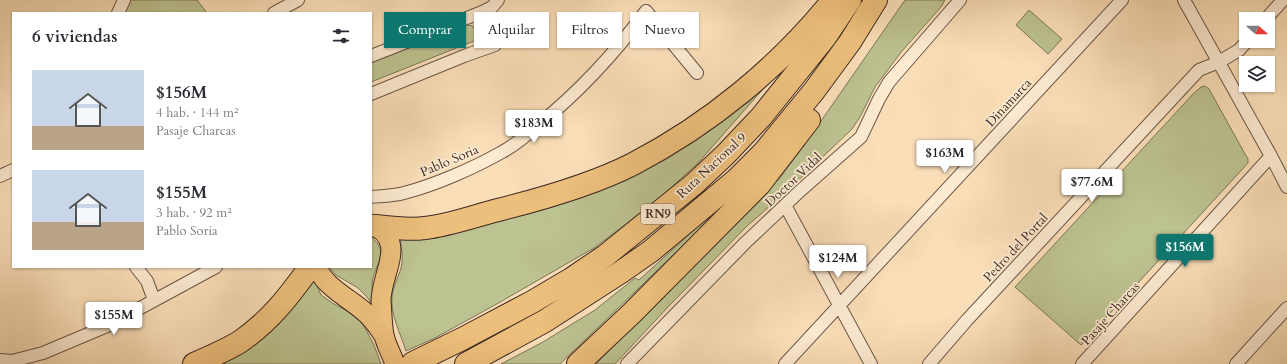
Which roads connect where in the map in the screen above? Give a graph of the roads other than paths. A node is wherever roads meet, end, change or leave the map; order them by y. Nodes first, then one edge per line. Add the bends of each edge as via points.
1 (124, 0) edge
2 (298, 0) edge
3 (498, 0) edge
4 (833, 0) edge
5 (850, 0) edge
6 (876, 0) edge
7 (884, 0) edge
8 (960, 0) edge
9 (1122, 0) edge
10 (1184, 0) edge
11 (1283, 0) edge
12 (118, 12) edge
13 (276, 12) edge
14 (482, 12) edge
15 (1272, 12) edge
16 (474, 15) edge
17 (487, 48) edge
18 (1241, 48) edge
19 (372, 56) edge
20 (1218, 62) junction
21 (697, 73) dead end
22 (372, 94) edge
23 (1271, 156) junction
24 (12, 170) edge
25 (0, 176) edge
26 (1287, 187) edge
27 (372, 198) edge
28 (785, 205) junction
29 (374, 225) edge
30 (137, 268) edge
31 (214, 268) edge
32 (309, 268) edge
33 (318, 268) edge
34 (154, 300) junction
35 (839, 306) junction
36 (1287, 308) edge
37 (384, 336) junction
38 (0, 360) edge
39 (194, 364) edge
40 (404, 364) edge
41 (466, 364) edge
42 (578, 364) edge
43 (626, 364) edge
44 (785, 364) edge
45 (870, 364) edge
46 (929, 364) edge
47 (1082, 364) edge
48 (1236, 364) edge

1 - 12 street
2 - 13 street
3 - 14 street
4 - 29 highway via 785,53 753,82 692,130 632,164 600,178 519,205 439,225 405,229
5 - 40 highway, Ruta Nacional 9 / RN9 via 826,36 761,117 726,154 694,184 606,256 532,302 462,339
6 - 41 highway, Ruta Nacional 9 / RN9 via 850,42 809,97 764,152 736,180 651,251 545,321
7 - 42 highway via 842,73 759,185 638,308
8 - 28 street, Doctor Vidal via 889,82 861,137
9 - 35 street, Dinamarca
10 - 20 street
11 - 15 street
16 - 19 street
17 - 22 street
18 - 20 street, Pedro del Portal
20 - 23 street
20 - 46 street, Pedro del Portal via 1199,70
21 - 27 street, Pablo Soria via 646,11 624,40 582,86 554,112 503,152 437,182 404,193
23 - 26 street
23 - 47 street, Pasaje Charcas
24 - 25 street
28 - 35 street
28 - 43 street, Doctor Vidal via 709,278
29 - 37 main road via 391,244 389,268 381,300
30 - 34 street via 147,281
31 - 34 street
32 - 39 highway via 288,298 266,322 240,342
33 - 37 main road via 327,283 367,314
34 - 38 street via 107,326 42,353 12,361
35 - 44 street, Dinamarca
35 - 45 street
36 - 48 street
37 - 40 main road

